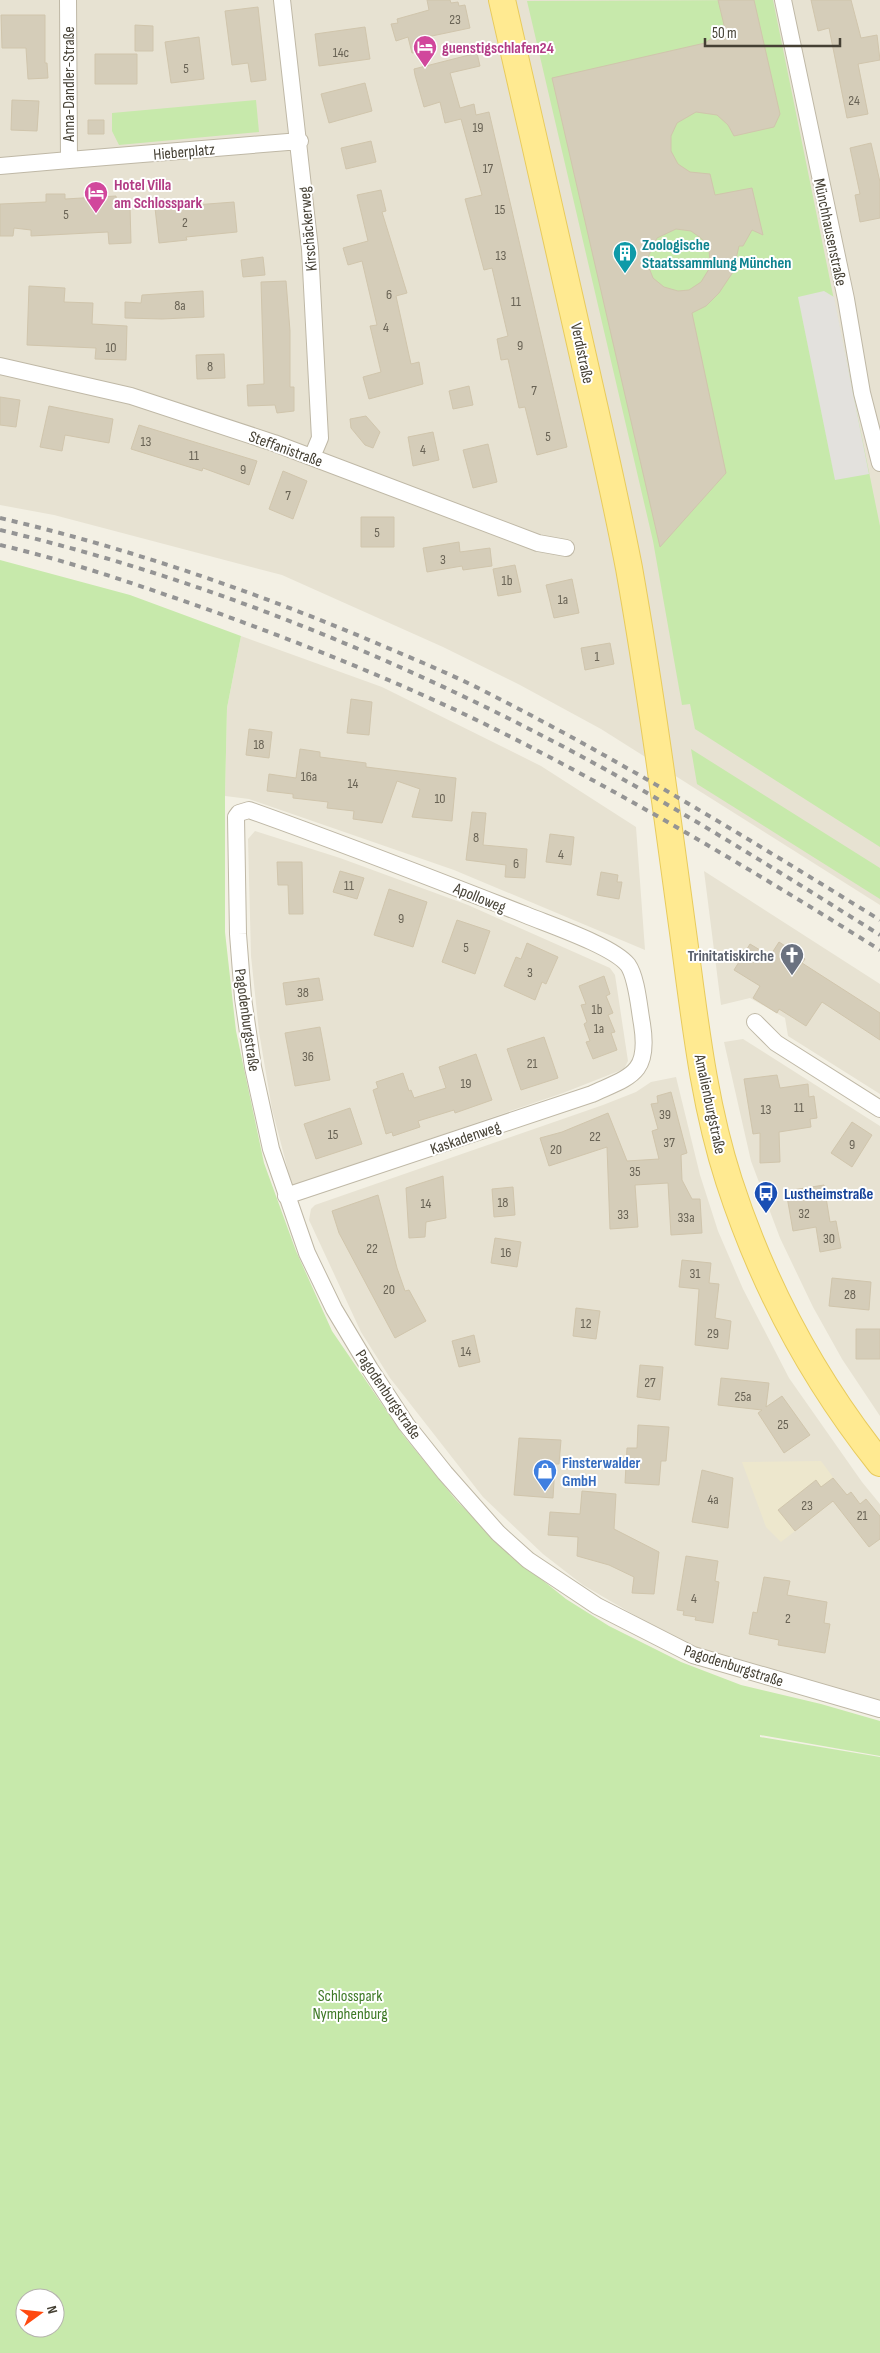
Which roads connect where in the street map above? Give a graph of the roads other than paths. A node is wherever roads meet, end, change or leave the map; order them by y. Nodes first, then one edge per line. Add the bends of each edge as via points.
1 (68, 0) edge
2 (282, 0) edge
3 (502, 0) edge
4 (783, 0) edge
5 (300, 141) junction
6 (69, 160) junction
7 (0, 166) edge
8 (0, 366) edge
9 (312, 457) junction
10 (880, 464) edge
11 (566, 548) dead end
12 (653, 708) joint
13 (236, 823) joint
14 (755, 1022) dead end
15 (640, 1068) joint
16 (880, 1109) edge
17 (286, 1196) junction
18 (880, 1463) edge
19 (880, 1709) edge

1 - 6 street, Anna-Dandler-Straße
2 - 5 street, Kirschäckerweg
3 - 12 main road, Verdistraße via 618,515
4 - 10 street, Münchhausenstraße via 846,299 862,394
5 - 6 street, Hieberplatz
5 - 9 street, Kirschäckerweg via 310,250 320,438
6 - 7 street, Anna-Dandler-Straße
8 - 9 street, Steffanistraße via 131,396
9 - 11 street, Steffanistraße via 538,542
12 - 18 main road, Amalienburgstraße via 698,1044 728,1178 776,1299 816,1372
13 - 15 street, Apolloweg via 239,813 249,810 386,859 614,954 628,966 636,987 644,1053
13 - 17 street, Pagodenburgstraße via 243,998 253,1066 271,1149
14 - 16 street via 776,1043
15 - 17 street, Kaskadenweg via 592,1094
17 - 19 street, Pagodenburgstraße via 307,1253 334,1309 406,1424 498,1533 528,1560 597,1606 693,1654

